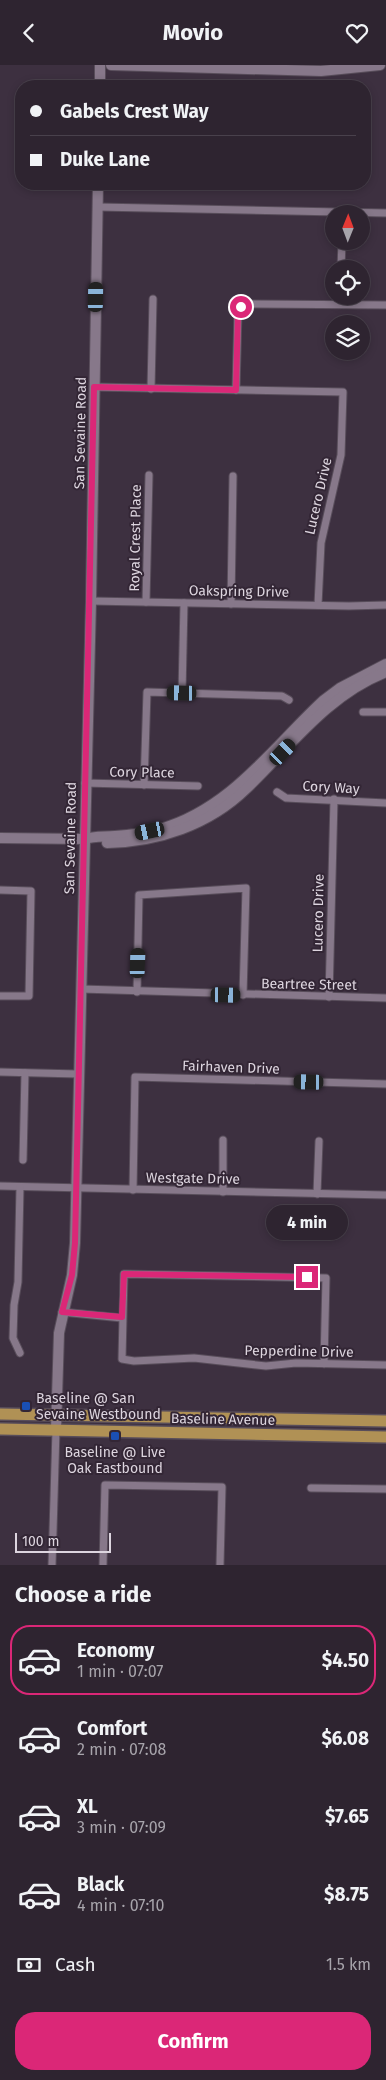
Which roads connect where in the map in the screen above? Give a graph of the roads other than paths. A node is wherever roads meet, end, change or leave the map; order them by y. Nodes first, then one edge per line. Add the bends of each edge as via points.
1 (100, 65) edge
2 (112, 65) edge
3 (380, 65) edge
4 (100, 80) edge
5 (98, 190) edge
6 (98, 207) junction
7 (325, 213) edge
8 (370, 213) edge
9 (386, 213) edge
10 (153, 299) dead end
11 (325, 300) edge
12 (370, 303) edge
13 (386, 305) edge
14 (94, 387) junction
15 (151, 389) junction
16 (236, 390) junction
17 (148, 475) dead end
18 (233, 476) dead end
19 (91, 601) junction
20 (146, 602) junction
21 (184, 603) junction
22 (231, 604) junction
23 (318, 605) junction
24 (386, 605) edge
25 (386, 664) edge
26 (386, 673) edge
27 (182, 693) junction
28 (289, 700) dead end
29 (363, 712) dead end
30 (386, 712) edge
31 (85, 783) junction
32 (144, 785) junction
33 (198, 786) dead end
34 (277, 792) dead end
35 (334, 799) junction
36 (386, 803) edge
37 (0, 837) edge
38 (84, 839) junction
39 (0, 890) edge
40 (81, 989) junction
41 (137, 992) junction
42 (243, 995) junction
43 (0, 996) edge
44 (329, 997) junction
45 (386, 998) edge
46 (0, 1072) edge
47 (25, 1073) junction
48 (78, 1074) junction
49 (386, 1084) edge
50 (224, 1140) dead end
51 (319, 1141) dead end
52 (23, 1160) dead end
53 (0, 1186) edge
54 (20, 1187) junction
55 (77, 1188) junction
56 (132, 1190) junction
57 (223, 1191) junction
58 (317, 1194) junction
59 (386, 1195) edge
60 (62, 1312) junction
61 (122, 1317) junction
62 (20, 1353) dead end
63 (324, 1363) junction
64 (386, 1365) edge
65 (0, 1414) edge
66 (56, 1415) junction
67 (386, 1421) edge
68 (0, 1429) edge
69 (56, 1430) junction
70 (386, 1437) edge
71 (311, 1488) dead end
72 (386, 1489) edge
73 (52, 1565) edge
74 (104, 1565) edge
75 (220, 1565) edge

1 - 4 street
2 - 3 street via 320,71
5 - 6 street, San Sevaine Road
6 - 7 street
6 - 14 street, San Sevaine Road
8 - 9 street
10 - 15 street
11 - 16 street via 248,303 241,307 238,312
12 - 13 street
14 - 15 street
14 - 19 street, San Sevaine Road
15 - 16 street
16 - 23 street, Lucero Drive via 343,392 341,455 321,543
17 - 20 street, Royal Crest Place
18 - 22 street
19 - 20 street, Oakspring Drive
19 - 31 street, San Sevaine Road
20 - 21 street, Oakspring Drive
21 - 22 street, Oakspring Drive
21 - 27 street
22 - 23 street, Oakspring Drive
23 - 24 street, Oakspring Drive
25 - 38 street via 324,699 240,784 198,813 147,831
26 - 38 street via 353,689 326,710 245,791 215,813 147,840 93,843
27 - 28 street via 282,696
27 - 32 street via 147,692
29 - 30 street
31 - 32 street, Cory Place
31 - 38 street, San Sevaine Road
32 - 33 street, Cory Place
34 - 35 street, Cory Way via 286,798
35 - 36 street, Cory Way
35 - 44 street, Lucero Drive
37 - 38 street
38 - 40 street, San Sevaine Road
39 - 43 street via 31,891 29,996
40 - 41 street, Beartree Street
40 - 48 street, San Sevaine Road
41 - 42 street, Beartree Street
41 - 42 street via 139,895 246,888
42 - 44 street, Beartree Street
44 - 45 street, Beartree Street
46 - 47 street
47 - 48 street
47 - 52 street
48 - 55 street, San Sevaine Road
49 - 56 street, Fairhaven Drive via 135,1077
50 - 57 street
51 - 58 street
53 - 54 street, Westgate Drive
54 - 55 street, Westgate Drive
54 - 62 street via 13,1338
55 - 56 street, Westgate Drive
55 - 60 street, San Sevaine Road via 72,1275
56 - 57 street, Westgate Drive
57 - 58 street, Westgate Drive
58 - 59 street, Westgate Drive
60 - 61 street
60 - 66 street, San Sevaine Road
61 - 63 street, Pepperdine Drive via 122,1359 194,1358 266,1366
61 - 63 street via 124,1274 326,1278
63 - 64 street, Pepperdine Drive
65 - 66 main road, Baseline Avenue
66 - 67 main road, Baseline Avenue
66 - 69 street, San Sevaine Road
68 - 69 main road, Baseline Avenue
69 - 70 main road, Baseline Avenue
69 - 73 street
71 - 72 street
74 - 75 street via 105,1485 222,1487

